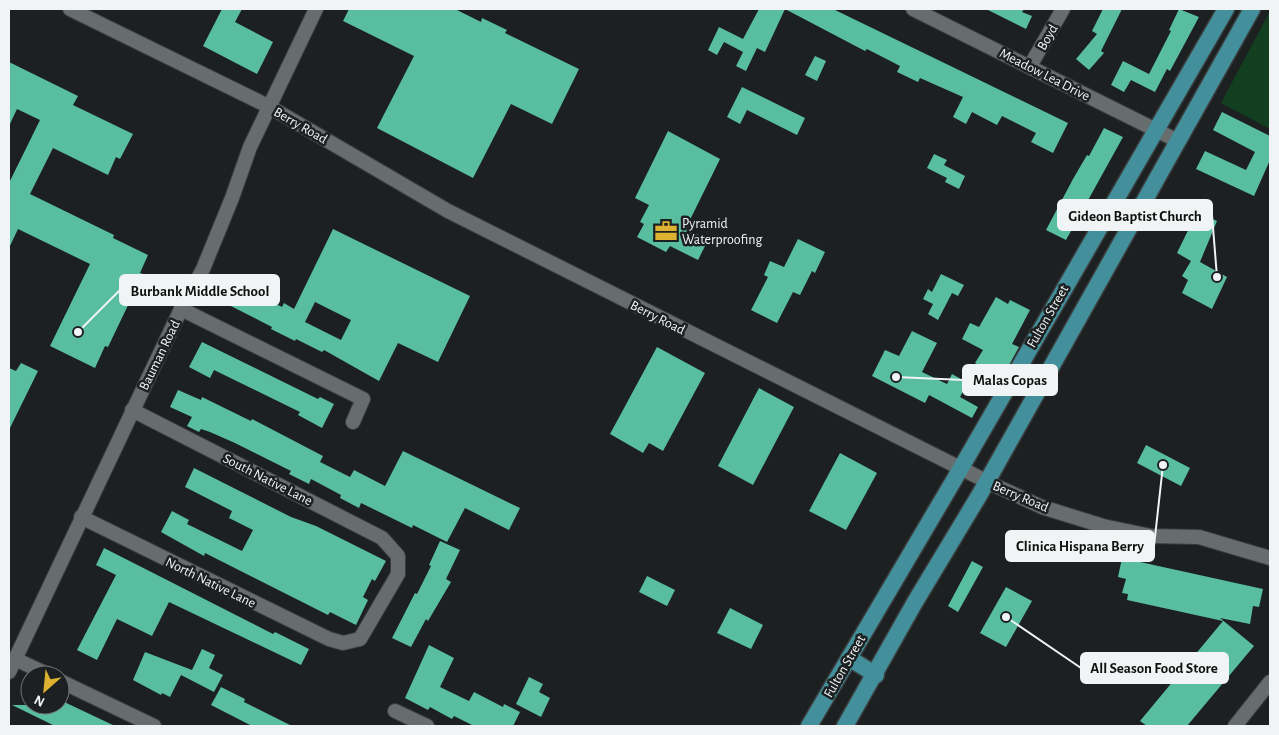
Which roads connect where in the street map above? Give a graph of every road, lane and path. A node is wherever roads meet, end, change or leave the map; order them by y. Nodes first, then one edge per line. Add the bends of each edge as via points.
1 (70, 9) edge
2 (316, 9) edge
3 (913, 9) edge
4 (1063, 9) edge
5 (1226, 9) edge
6 (1252, 9) edge
7 (1030, 66) junction
8 (268, 106) junction
9 (1156, 129) junction
10 (1178, 141) junction
11 (181, 309) junction
12 (132, 410) junction
13 (353, 422) dead end
14 (960, 468) junction
15 (987, 482) junction
16 (81, 516) junction
17 (1270, 558) edge
18 (343, 643) joint
19 (848, 658) junction
20 (15, 659) junction
21 (28, 665) edge
22 (9, 672) edge
23 (876, 675) junction
24 (1270, 682) edge
25 (70, 686) edge
26 (395, 711) dead end
27 (154, 726) edge
28 (426, 726) edge
29 (809, 726) edge
30 (845, 726) edge
31 (1235, 726) edge

1 - 8 street, Berry Road
2 - 8 street, Bauman Road
3 - 7 street, Meadow Lea Drive
4 - 7 street, Boyd
5 - 9 main road, Fulton Street
6 - 10 main road, Fulton Street
7 - 9 street, Meadow Lea Drive
8 - 11 street, Bauman Road via 204,269
8 - 14 street, Berry Road via 448,210
9 - 10 street, Meadow Lea Drive
9 - 14 main road, Fulton Street
10 - 15 main road, Fulton Street
11 - 12 street, Bauman Road
11 - 13 street via 363,399
12 - 16 street, Bauman Road
12 - 18 street, South Native Lane via 382,538 398,556 398,574 360,639
14 - 15 street, Berry Road
14 - 19 main road, Fulton Street
15 - 17 street, Berry Road via 1042,506 1103,526 1151,536 1199,538
15 - 23 main road, Fulton Street via 915,602
16 - 18 street, North Native Lane via 329,639
16 - 20 street, Bauman Road
19 - 23 main road
19 - 29 main road, Fulton Street
20 - 21 street
20 - 22 street, Bauman Road
23 - 30 main road, Fulton Street
24 - 31 street
25 - 27 street
26 - 28 street

